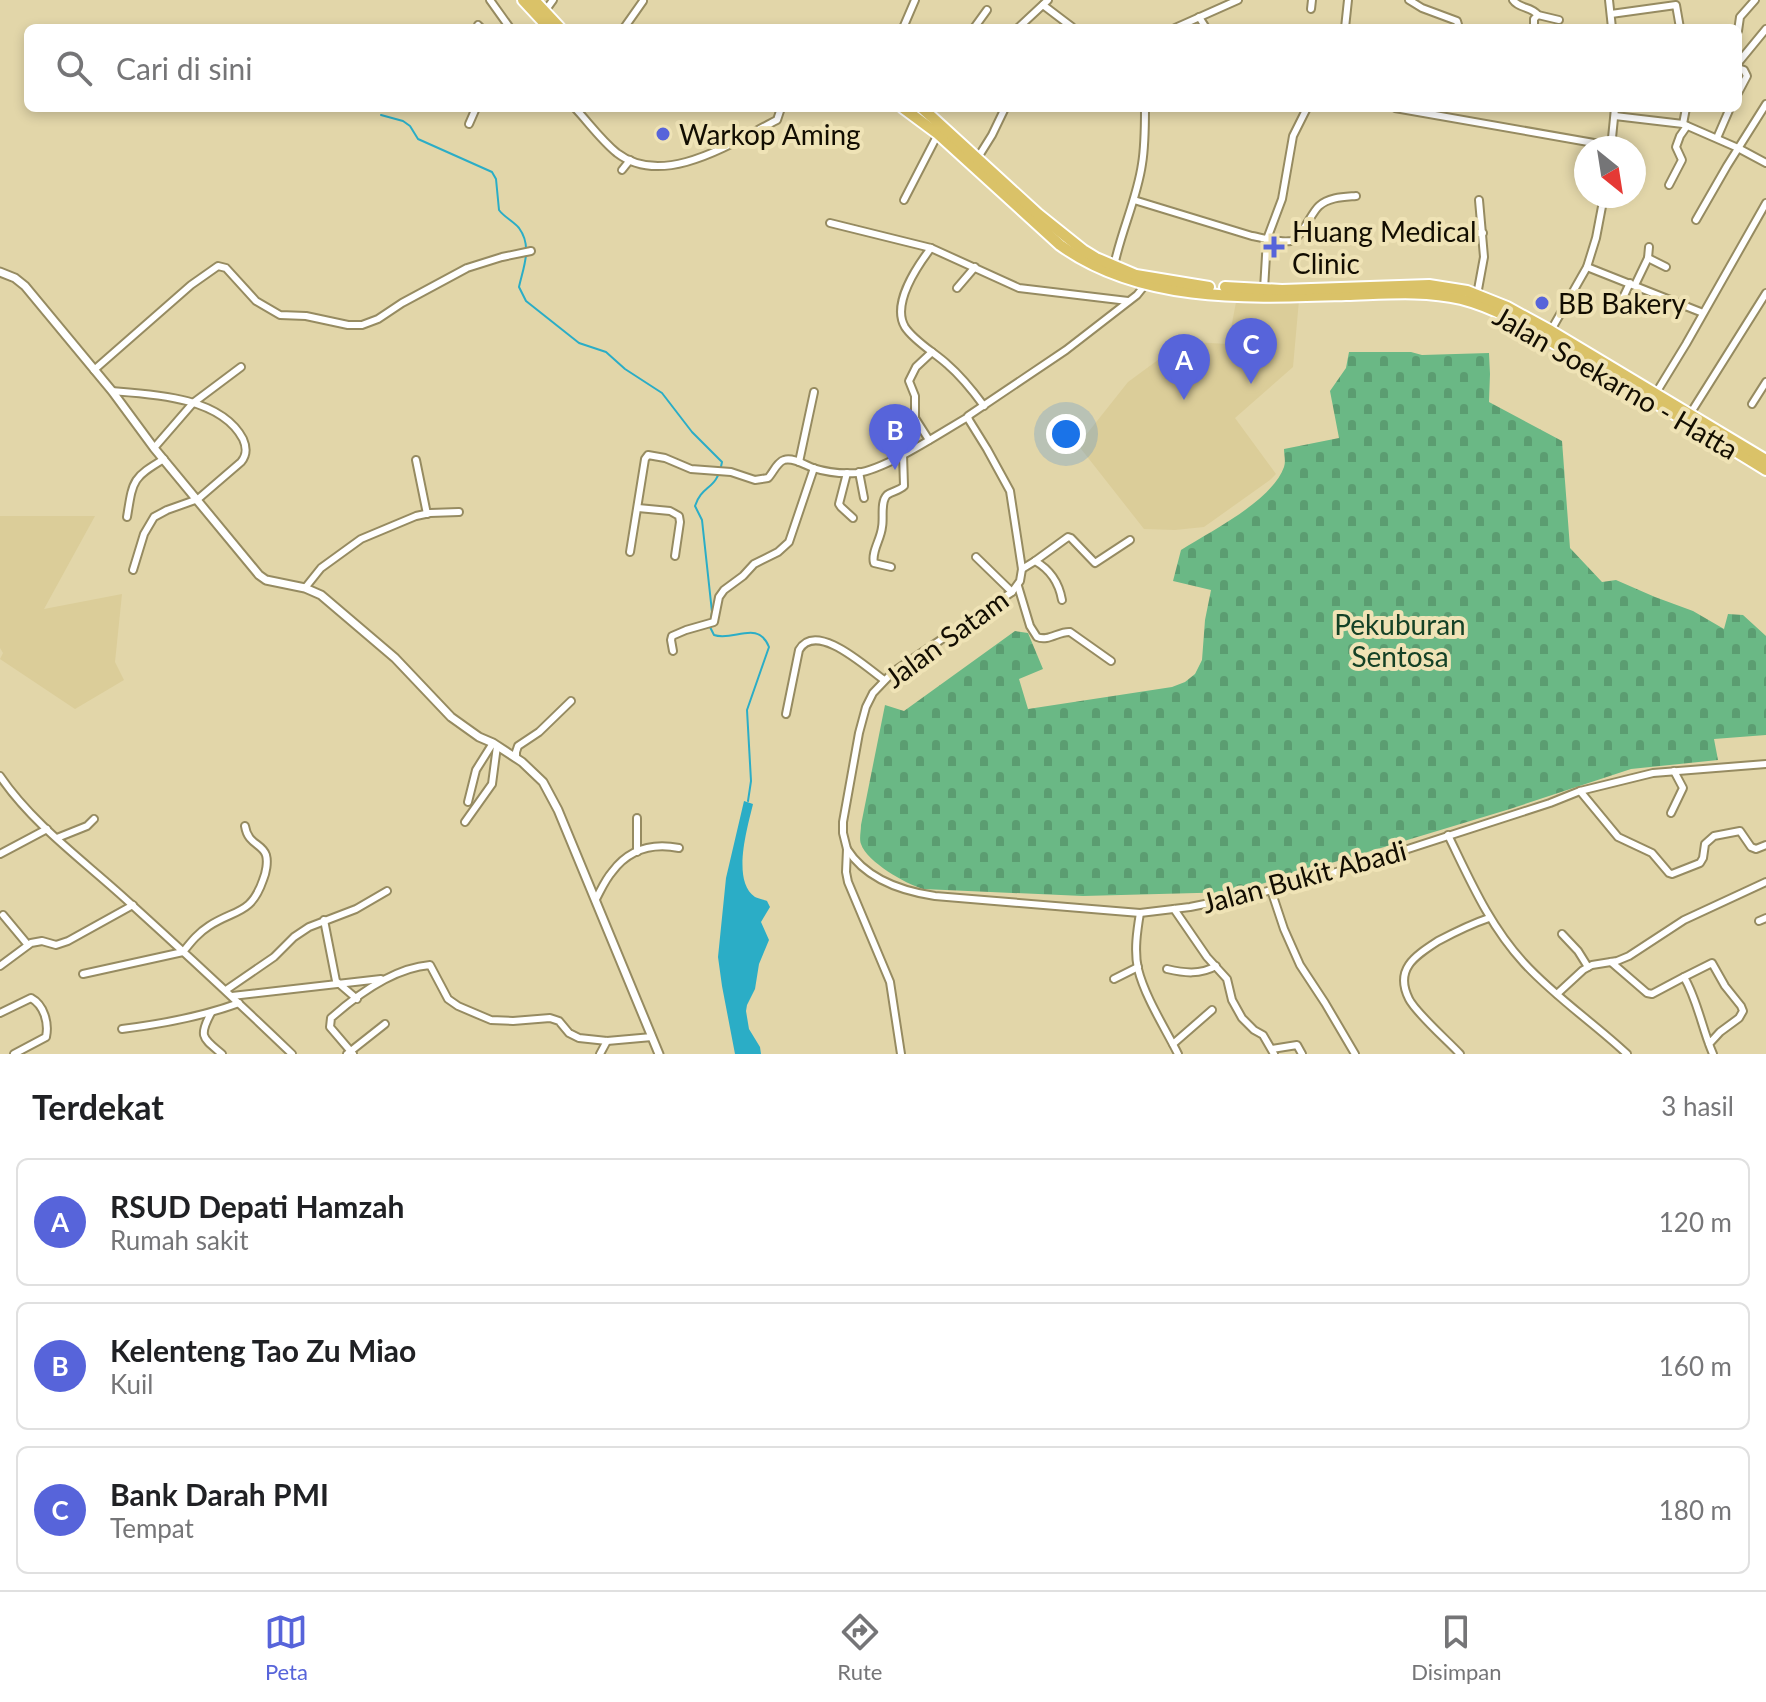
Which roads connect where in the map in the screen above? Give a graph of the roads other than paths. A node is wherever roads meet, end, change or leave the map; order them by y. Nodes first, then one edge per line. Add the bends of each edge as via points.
1 (490, 0) edge
2 (523, 0) edge
3 (534, 0) edge
4 (553, 0) edge
5 (915, 0) edge
6 (1238, 0) edge
7 (1312, 0) edge
8 (1348, 0) edge
9 (1409, 0) edge
10 (1513, 0) edge
11 (1609, 0) edge
12 (1755, 0) edge
13 (643, 1) edge
14 (1045, 2) edge
15 (1311, 9) dead end
16 (987, 10) dead end
17 (545, 11) junction
18 (1611, 14) junction
19 (1538, 15) junction
20 (1199, 17) junction
21 (1559, 20) dead end
22 (506, 24) edge
23 (545, 24) edge
24 (556, 24) edge
25 (627, 24) edge
26 (905, 24) edge
27 (977, 24) edge
28 (1022, 24) edge
29 (1069, 24) edge
30 (1184, 24) edge
31 (1203, 24) edge
32 (1345, 24) edge
33 (1458, 24) edge
34 (1534, 24) edge
35 (1612, 24) edge
36 (1680, 24) edge
37 (1739, 24) edge
38 (1766, 29) edge
39 (1742, 60) edge
40 (1766, 104) edge
41 (474, 112) edge
42 (579, 112) edge
43 (780, 112) edge
44 (908, 112) edge
45 (936, 112) edge
46 (1003, 112) edge
47 (1145, 112) edge
48 (1305, 112) edge
49 (1417, 112) edge
50 (1615, 112) edge
51 (1686, 112) edge
52 (1728, 112) edge
53 (469, 124) dead end
54 (1685, 125) junction
55 (938, 134) junction
56 (1612, 136) edge
57 (1717, 138) junction
58 (1574, 140) edge
59 (1738, 148) junction
60 (977, 159) junction
61 (630, 160) junction
62 (1766, 163) edge
63 (622, 170) dead end
64 (1669, 185) dead end
65 (1356, 196) dead end
66 (904, 200) dead end
67 (1134, 200) junction
68 (1479, 200) dead end
69 (1766, 203) edge
70 (1602, 208) edge
71 (1696, 220) dead end
72 (830, 223) dead end
73 (1461, 233) dead end
74 (1483, 233) junction
75 (1267, 239) junction
76 (1649, 247) dead end
77 (931, 248) junction
78 (531, 251) dead end
79 (1648, 258) junction
80 (1114, 266) junction
81 (975, 267) junction
82 (1587, 267) junction
83 (1666, 267) dead end
84 (0, 272) edge
85 (1632, 284) junction
86 (1145, 285) junction
87 (957, 288) dead end
88 (1264, 293) junction
89 (1766, 293) edge
90 (1477, 295) junction
91 (1128, 301) junction
92 (1620, 304) dead end
93 (1703, 313) junction
94 (1548, 335) junction
95 (932, 352) junction
96 (241, 367) dead end
97 (94, 370) junction
98 (1766, 382) edge
99 (112, 391) junction
100 (814, 392) dead end
101 (1656, 393) junction
102 (193, 403) junction
103 (1752, 404) dead end
104 (984, 406) junction
105 (1690, 414) junction
106 (968, 417) junction
107 (929, 440) junction
108 (154, 448) junction
109 (903, 454) junction
110 (164, 459) junction
111 (416, 460) dead end
112 (1766, 460) edge
113 (799, 462) junction
114 (814, 468) junction
115 (1766, 470) edge
116 (859, 472) junction
117 (847, 473) junction
118 (864, 498) dead end
119 (198, 499) junction
120 (638, 508) junction
121 (459, 512) dead end
122 (427, 514) junction
123 (127, 517) dead end
124 (853, 518) dead end
125 (1130, 540) dead end
126 (630, 552) dead end
127 (675, 556) dead end
128 (976, 557) dead end
129 (1035, 561) junction
130 (891, 567) dead end
131 (1022, 569) junction
132 (133, 570) dead end
133 (1018, 586) junction
134 (305, 588) junction
135 (1012, 592) junction
136 (1062, 600) dead end
137 (673, 651) dead end
138 (1111, 661) dead end
139 (884, 680) junction
140 (571, 701) dead end
141 (786, 714) dead end
142 (495, 744) junction
143 (516, 758) junction
144 (1766, 764) edge
145 (1674, 771) junction
146 (0, 776) edge
147 (1580, 791) junction
148 (468, 802) dead end
149 (1671, 813) dead end
150 (637, 818) dead end
151 (94, 819) dead end
152 (465, 822) dead end
153 (245, 826) dead end
154 (47, 829) junction
155 (1448, 835) junction
156 (57, 838) junction
157 (1766, 845) edge
158 (679, 848) dead end
159 (847, 849) junction
160 (637, 852) junction
161 (0, 854) edge
162 (1766, 882) edge
163 (1271, 890) junction
164 (387, 891) dead end
165 (596, 899) junction
166 (133, 905) junction
167 (1174, 909) junction
168 (1140, 913) junction
169 (3, 915) dead end
170 (1489, 918) junction
171 (324, 920) junction
172 (1562, 934) dead end
173 (28, 945) junction
174 (183, 952) junction
175 (1610, 961) junction
176 (0, 966) edge
177 (1216, 966) junction
178 (1138, 967) junction
179 (1588, 967) junction
180 (1167, 969) dead end
181 (83, 974) dead end
182 (1684, 977) junction
183 (388, 978) junction
184 (1114, 979) dead end
185 (339, 985) junction
186 (229, 993) junction
187 (1557, 994) junction
188 (357, 999) junction
189 (239, 1003) junction
190 (1212, 1010) dead end
191 (0, 1013) edge
192 (211, 1013) junction
193 (385, 1024) dead end
194 (122, 1029) dead end
195 (652, 1037) junction
196 (607, 1041) junction
197 (1173, 1044) junction
198 (1709, 1044) junction
199 (1273, 1052) edge
200 (350, 1053) edge
201 (14, 1054) edge
202 (222, 1054) edge
203 (292, 1054) edge
204 (600, 1054) edge
205 (659, 1054) edge
206 (901, 1054) edge
207 (1178, 1054) edge
208 (1302, 1054) edge
209 (1355, 1054) edge
210 (1460, 1054) edge
211 (1627, 1054) edge
212 (1713, 1054) edge

1 - 22 street
2 - 23 highway
3 - 17 highway
4 - 17 street
5 - 26 street
6 - 20 street
7 - 15 street
8 - 32 street
9 - 33 street
10 - 19 street
11 - 18 street
12 - 37 street
13 - 25 street
14 - 28 street
14 - 29 street
16 - 27 street
17 - 24 highway
18 - 35 street
18 - 36 street via 1675,5
19 - 21 street
19 - 34 street
20 - 30 street
20 - 31 street
38 - 39 street
40 - 59 street
41 - 53 street
42 - 61 street
43 - 61 street via 777,120 693,160 660,167
44 - 55 highway, Jalan Soekarno - Hatta
45 - 60 highway, Jalan Soekarno - Hatta
46 - 60 street
47 - 67 street
48 - 75 street via 1293,136 1282,199
49 - 58 street
50 - 54 street
50 - 56 street
51 - 54 street
52 - 57 street
54 - 57 street
54 - 64 street via 1676,147 1681,163
55 - 66 street
55 - 86 highway, Jalan Soekarno - Hatta via 1060,245 1094,267
57 - 59 street
59 - 62 street
59 - 71 street
60 - 80 highway, Jalan Soekarno - Hatta via 1071,243
61 - 63 street
65 - 75 street via 1323,203 1294,240
67 - 75 street
67 - 80 street
68 - 74 street
69 - 93 street
70 - 82 street
72 - 77 street
73 - 74 street
74 - 90 street
75 - 88 street
76 - 79 street
77 - 81 street
77 - 95 street via 902,305 905,326
78 - 97 street via 467,268 362,325 280,315 218,266
79 - 83 street
79 - 85 street
80 - 88 highway, Jalan Soekarno - Hatta via 1145,277
81 - 87 street
81 - 91 street via 1019,288
82 - 85 street
82 - 94 street
84 - 97 street via 25,286
85 - 92 street
85 - 93 street
86 - 88 highway, Jalan Soekarno - Hatta via 1204,293
86 - 91 street
88 - 90 highway, Jalan Soekarno - Hatta via 1429,285
88 - 94 highway, Jalan Soekarno - Hatta via 1434,294 1487,307
89 - 105 street
90 - 94 highway, Jalan Soekarno - Hatta via 1507,307
91 - 104 street
93 - 101 street
94 - 101 highway, Jalan Soekarno - Hatta
94 - 115 highway, Jalan Soekarno - Hatta
95 - 104 street
95 - 107 street via 909,381 915,418
96 - 102 street
97 - 99 street
98 - 103 street
99 - 102 street
99 - 108 street
100 - 113 street
101 - 105 highway, Jalan Soekarno - Hatta
102 - 108 street
102 - 119 street via 230,423 246,449 244,460
104 - 106 street
105 - 112 highway, Jalan Soekarno - Hatta
106 - 107 street
106 - 131 street, Jalan Satam via 1010,491
107 - 109 street
108 - 110 street
109 - 116 street
109 - 130 street via 904,486 884,500 872,558
110 - 119 street
110 - 123 street via 136,478
111 - 122 street
113 - 114 street
113 - 120 street via 783,460 763,480 646,456
114 - 117 street
114 - 137 street via 789,542 724,590 715,620 672,636
116 - 117 street
116 - 118 street
117 - 124 street via 839,504
119 - 132 street via 151,521
119 - 134 street via 259,575
120 - 126 street
120 - 127 street via 679,516
121 - 122 street
122 - 134 street via 361,539 321,568
125 - 129 street via 1095,563 1068,537
128 - 135 street
129 - 131 street
129 - 136 street via 1054,577
131 - 133 street, Jalan Satam
133 - 135 street, Jalan Satam
133 - 138 street via 1037,637 1070,632
134 - 142 street via 321,595 395,658 451,717
135 - 139 street, Jalan Satam
139 - 141 street via 837,645 806,643 799,650
139 - 159 street, Jalan Satam via 869,700 859,733 843,827
140 - 143 street via 518,746
142 - 143 street
142 - 148 street via 476,770
142 - 152 street via 492,784
143 - 165 street via 543,782
144 - 145 street, Jalan Bukit Abadi
145 - 147 street, Jalan Bukit Abadi
145 - 149 street via 1683,788
146 - 154 street
147 - 155 street, Jalan Bukit Abadi
147 - 157 street via 1618,837 1652,853 1672,874 1700,863 1705,844 1714,836 1740,831 1751,847
150 - 160 street
151 - 156 street
153 - 174 street via 249,839 266,856 259,890 250,905 207,927
154 - 156 street
154 - 161 street
155 - 163 street, Jalan Bukit Abadi
155 - 170 street
156 - 166 street
158 - 160 street via 659,845
159 - 168 street, Jalan Bukit Abadi via 878,878 919,894
159 - 206 street, Jalan Satam via 851,892 890,982
160 - 165 street via 619,863
162 - 175 street via 1684,920 1629,956
163 - 167 street, Jalan Bukit Abadi
163 - 209 street via 1300,965
164 - 171 street
165 - 195 street
166 - 173 street via 68,941
166 - 174 street
167 - 168 street, Jalan Bukit Abadi
167 - 177 street
168 - 178 street
169 - 173 street
170 - 187 street
170 - 210 street via 1415,955 1404,977 1410,1002
171 - 185 street
171 - 186 street via 302,931
172 - 179 street
173 - 176 street
174 - 181 street
174 - 186 street
175 - 179 street
175 - 182 street via 1647,993
177 - 180 street via 1199,973
177 - 199 street via 1227,979 1242,1018 1263,1035
178 - 184 street
178 - 197 street
179 - 187 street
182 - 198 street
182 - 198 street via 1712,963 1743,1011
183 - 185 street
183 - 188 street
183 - 196 street via 430,965 448,999 458,1006 491,1020 550,1018 579,1038
185 - 186 street
185 - 188 street
186 - 189 street
187 - 211 street
188 - 200 street via 329,1022
189 - 192 street
189 - 203 street
190 - 197 street
191 - 201 street via 31,998 44,1014 46,1037
192 - 194 street
192 - 202 street via 203,1033
193 - 200 street
195 - 196 street
195 - 205 street
196 - 204 street
197 - 207 street
198 - 212 street
199 - 208 street via 1297,1045

